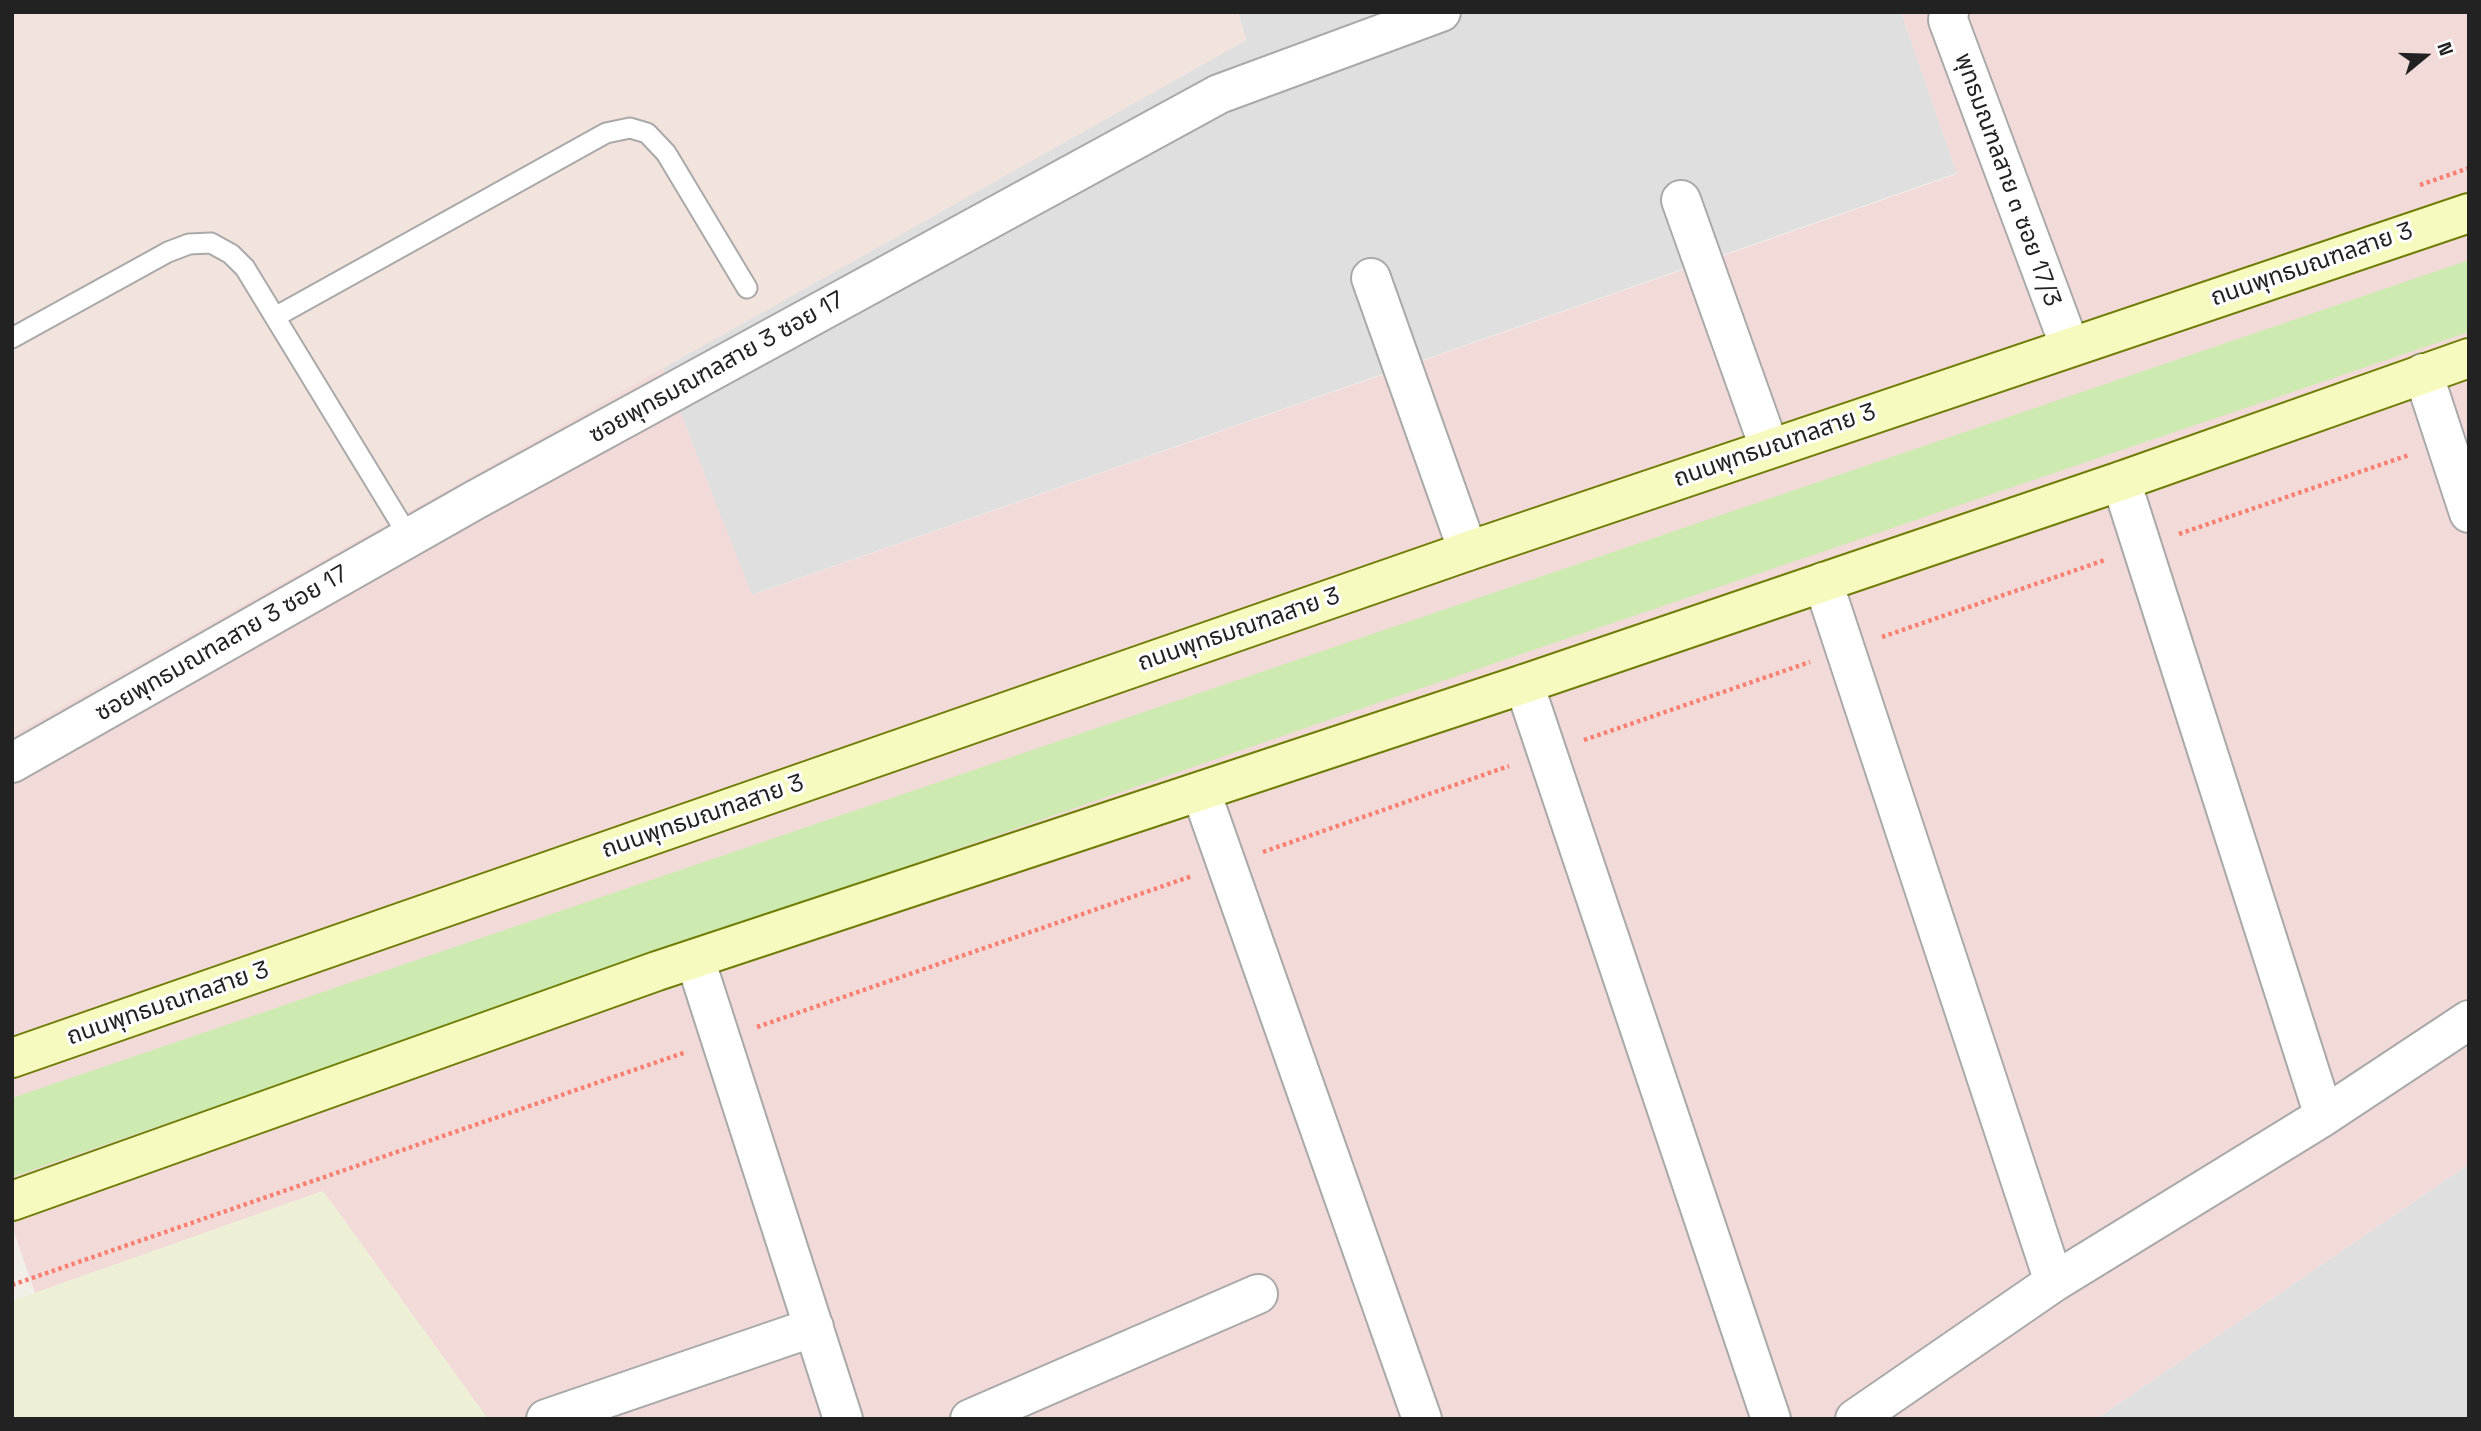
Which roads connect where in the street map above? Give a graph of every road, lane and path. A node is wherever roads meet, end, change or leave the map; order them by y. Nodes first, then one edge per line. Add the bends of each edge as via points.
1 (1441, 12) edge
2 (1949, 12) edge
3 (1681, 201) dead end
4 (2469, 213) edge
5 (1371, 278) dead end
6 (747, 288) dead end
7 (275, 317) junction
8 (12, 338) edge
9 (2070, 347) junction
10 (2469, 358) edge
11 (2423, 373) junction
12 (1769, 447) junction
13 (2121, 481) junction
14 (2469, 513) edge
15 (409, 537) junction
16 (1468, 551) junction
17 (1823, 582) junction
18 (1524, 684) junction
19 (12, 763) edge
20 (1201, 792) junction
21 (695, 959) junction
22 (2469, 1020) edge
23 (12, 1058) edge
24 (2324, 1116) junction
25 (12, 1201) edge
26 (2054, 1282) junction
27 (1258, 1294) dead end
28 (814, 1327) junction
29 (546, 1419) edge
30 (843, 1419) edge
31 (970, 1419) edge
32 (1422, 1419) edge
33 (1771, 1419) edge
34 (1855, 1419) edge

1 - 15 street, ซอยพุทธมณฑลสาย 3 ซอย 17 via 1219,94
2 - 9 street, พุทธมณฑลสาย ๓ ซอย 17/3 via 1948,20
3 - 12 street
4 - 9 main road, ถนนพุทธมณฑลสาย 3
5 - 16 street
6 - 7 lane via 666,153 647,133 630,128 606,133
7 - 8 lane via 232,254 211,243 189,244 168,251
7 - 15 lane
9 - 12 main road, ถนนพุทธมณฑลสาย 3
10 - 11 main road
11 - 13 main road
11 - 14 street
12 - 16 main road, ถนนพุทธมณฑลสาย 3
13 - 17 main road
13 - 24 street
15 - 19 street, ซอยพุทธมณฑลสาย 3 ซอย 17
16 - 23 main road, ถนนพุทธมณฑลสาย 3
17 - 18 main road
17 - 26 street
18 - 20 main road
18 - 33 street
20 - 21 main road
20 - 32 street
21 - 25 main road
21 - 28 street
22 - 24 street
24 - 26 street
26 - 34 street
27 - 31 street
28 - 29 street
28 - 30 street

